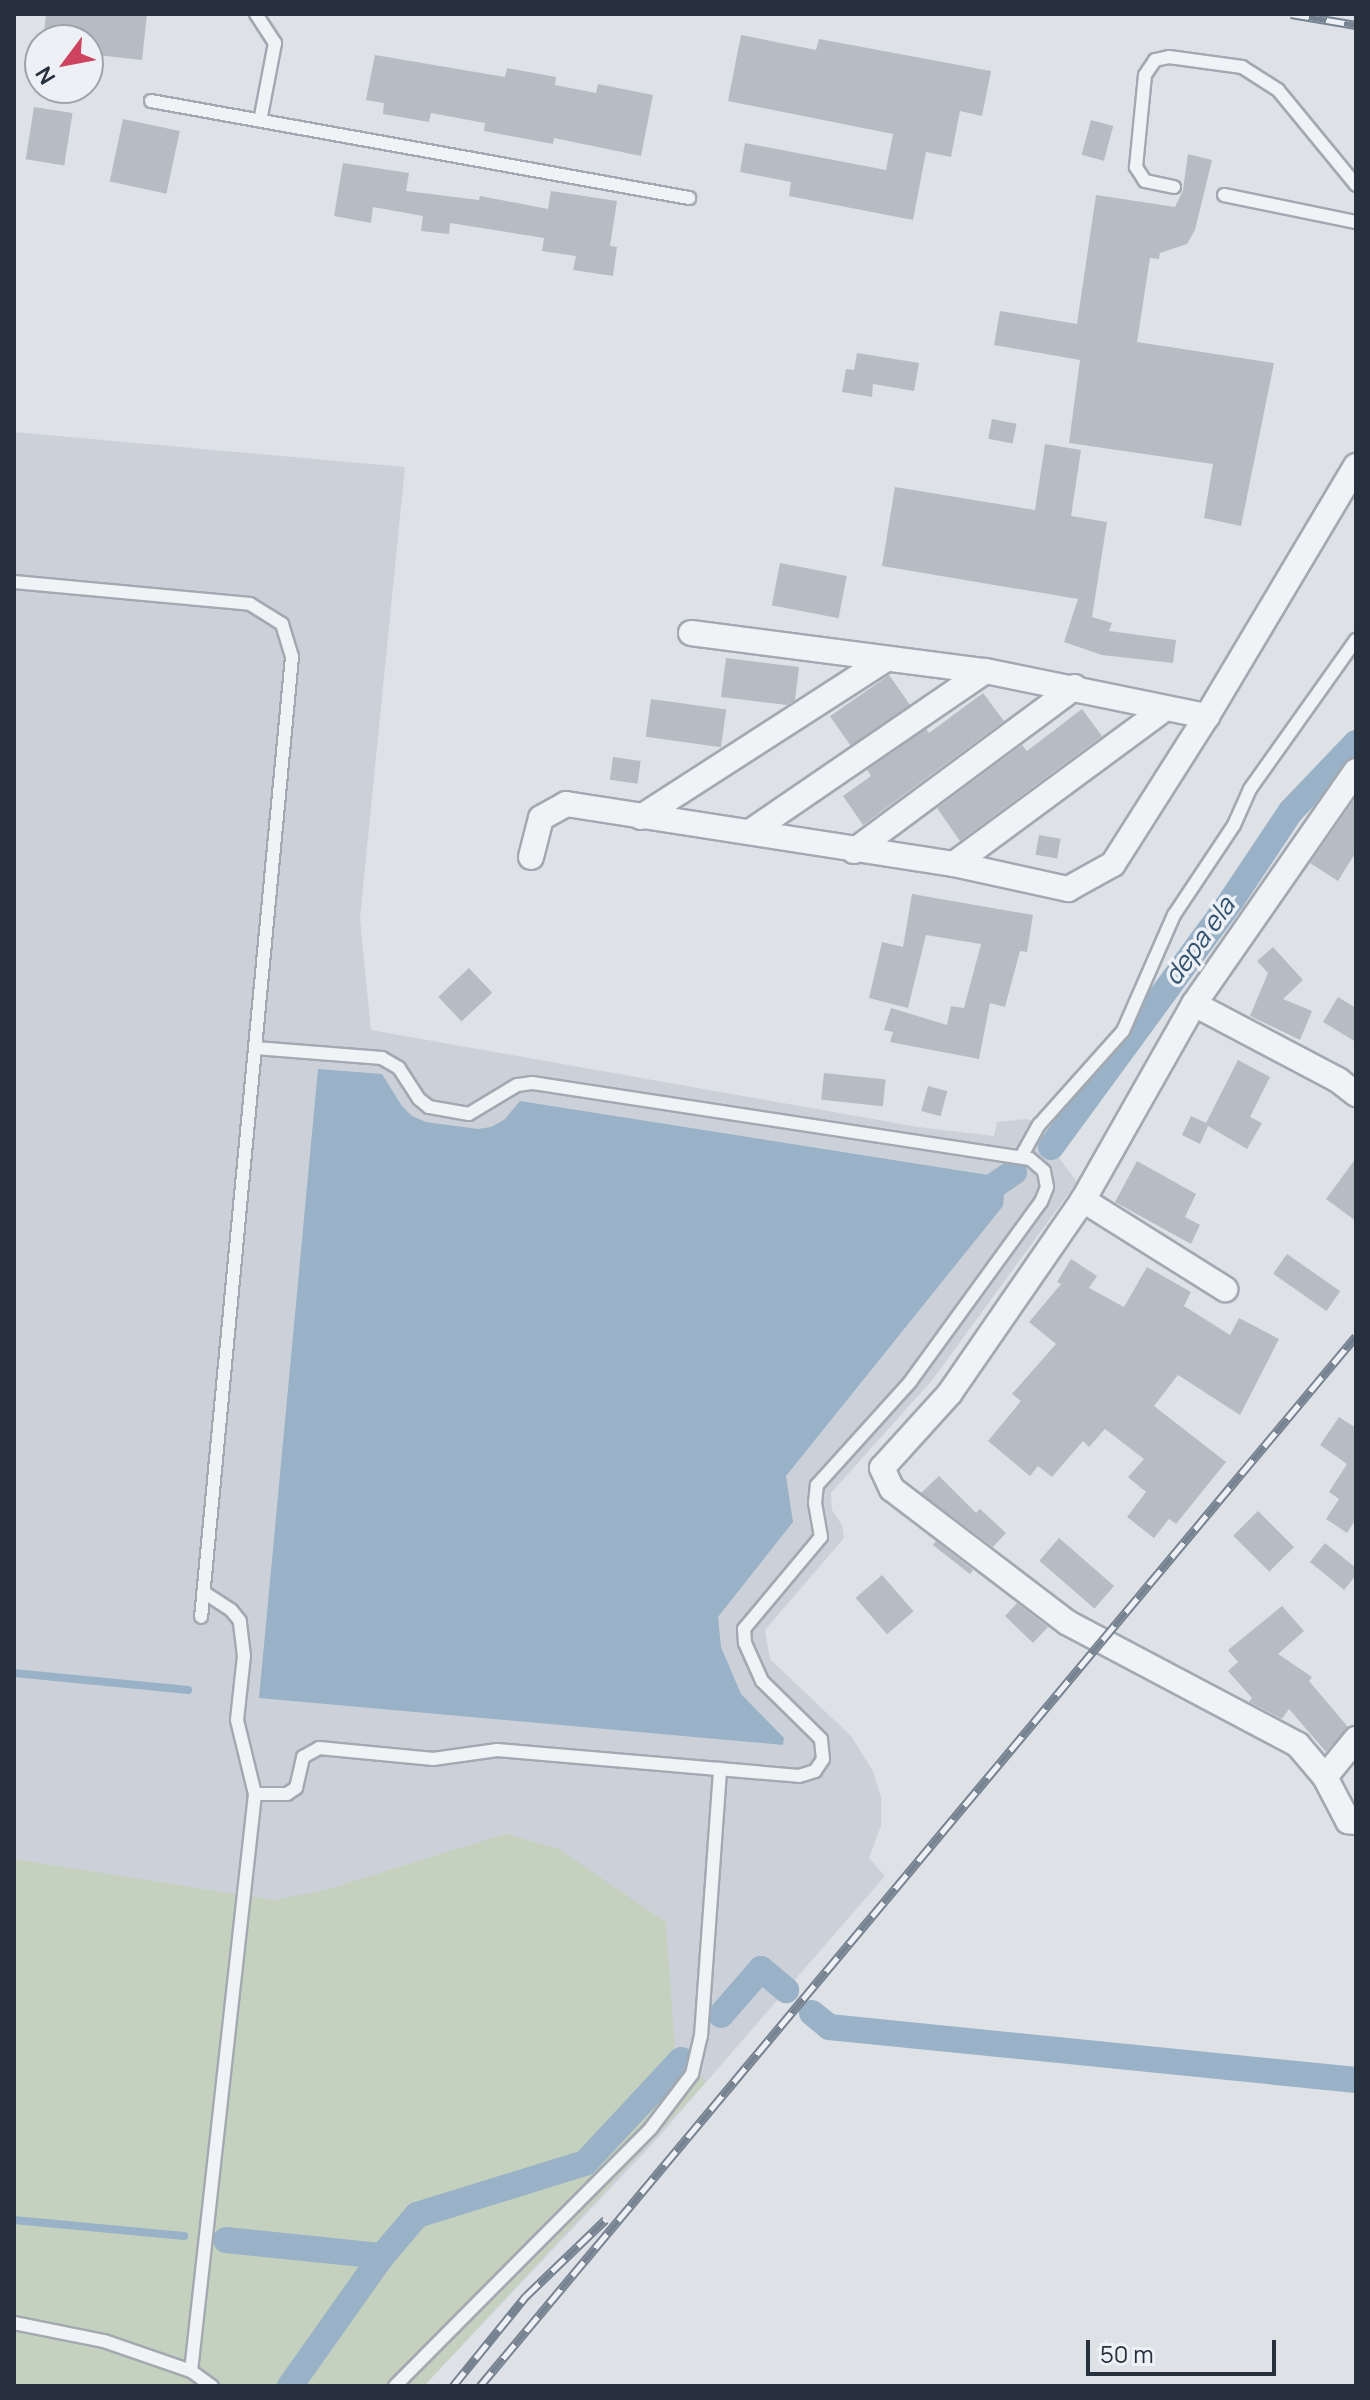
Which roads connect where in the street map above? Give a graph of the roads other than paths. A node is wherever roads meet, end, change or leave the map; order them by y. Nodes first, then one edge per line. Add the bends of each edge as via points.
1 (256, 14) edge
2 (151, 101) dead end
3 (260, 121) junction
4 (1356, 185) edge
5 (1174, 187) dead end
6 (1224, 195) dead end
7 (689, 198) dead end
8 (1356, 222) edge
9 (1356, 466) edge
10 (14, 582) edge
11 (691, 633) dead end
12 (1356, 640) edge
13 (885, 660) junction
14 (985, 671) junction
15 (1075, 687) junction
16 (1164, 709) junction
17 (1207, 716) junction
18 (1356, 771) edge
19 (641, 817) junction
20 (750, 832) junction
21 (854, 851) junction
22 (531, 857) dead end
23 (954, 864) junction
24 (1194, 1004) junction
25 (255, 1048) junction
26 (1356, 1094) edge
27 (1021, 1157) junction
28 (1083, 1200) junction
29 (1225, 1289) dead end
30 (203, 1592) junction
31 (201, 1617) dead end
32 (1356, 1739) edge
33 (720, 1769) junction
34 (1325, 1777) junction
35 (255, 1794) junction
36 (1356, 1822) edge
37 (14, 2323) edge
38 (191, 2371) junction
39 (212, 2386) edge
40 (395, 2386) edge

1 - 3 lane via 275,43
2 - 3 lane
3 - 7 lane
4 - 5 lane via 1278,90 1242,67 1169,57 1155,60 1145,75 1136,167 1145,181
6 - 8 lane
9 - 17 street
10 - 25 lane via 250,604 282,624 292,657
11 - 13 street
12 - 27 lane via 1250,789 1234,825 1174,915 1123,1031 1039,1125
13 - 14 street
13 - 19 street
14 - 15 street
14 - 20 street
15 - 16 street
15 - 21 street
16 - 17 street
16 - 23 street
17 - 23 street via 1113,864 1068,889
18 - 24 street
19 - 20 street
19 - 22 street via 566,804 541,818
20 - 21 street
21 - 23 street
24 - 26 street
24 - 28 street
25 - 27 lane via 382,1058 399,1068 429,1107 469,1114 517,1085 532,1083
25 - 30 lane
27 - 33 lane via 1044,1171 1046,1195 910,1382 817,1485 821,1537 744,1629 762,1681 821,1739 823,1759 815,1771 799,1776
28 - 29 street
28 - 34 street via 950,1393 882,1468 892,1489 1068,1623 1298,1745
30 - 31 lane
30 - 35 lane via 240,1621 244,1656 237,1720
32 - 34 street
33 - 35 lane via 497,1750 433,1759 319,1748 303,1757 296,1788 287,1794
33 - 40 lane via 700,2045 692,2074 651,2128
34 - 36 street via 1348,1821
35 - 38 lane
37 - 38 lane via 104,2341
38 - 39 lane

